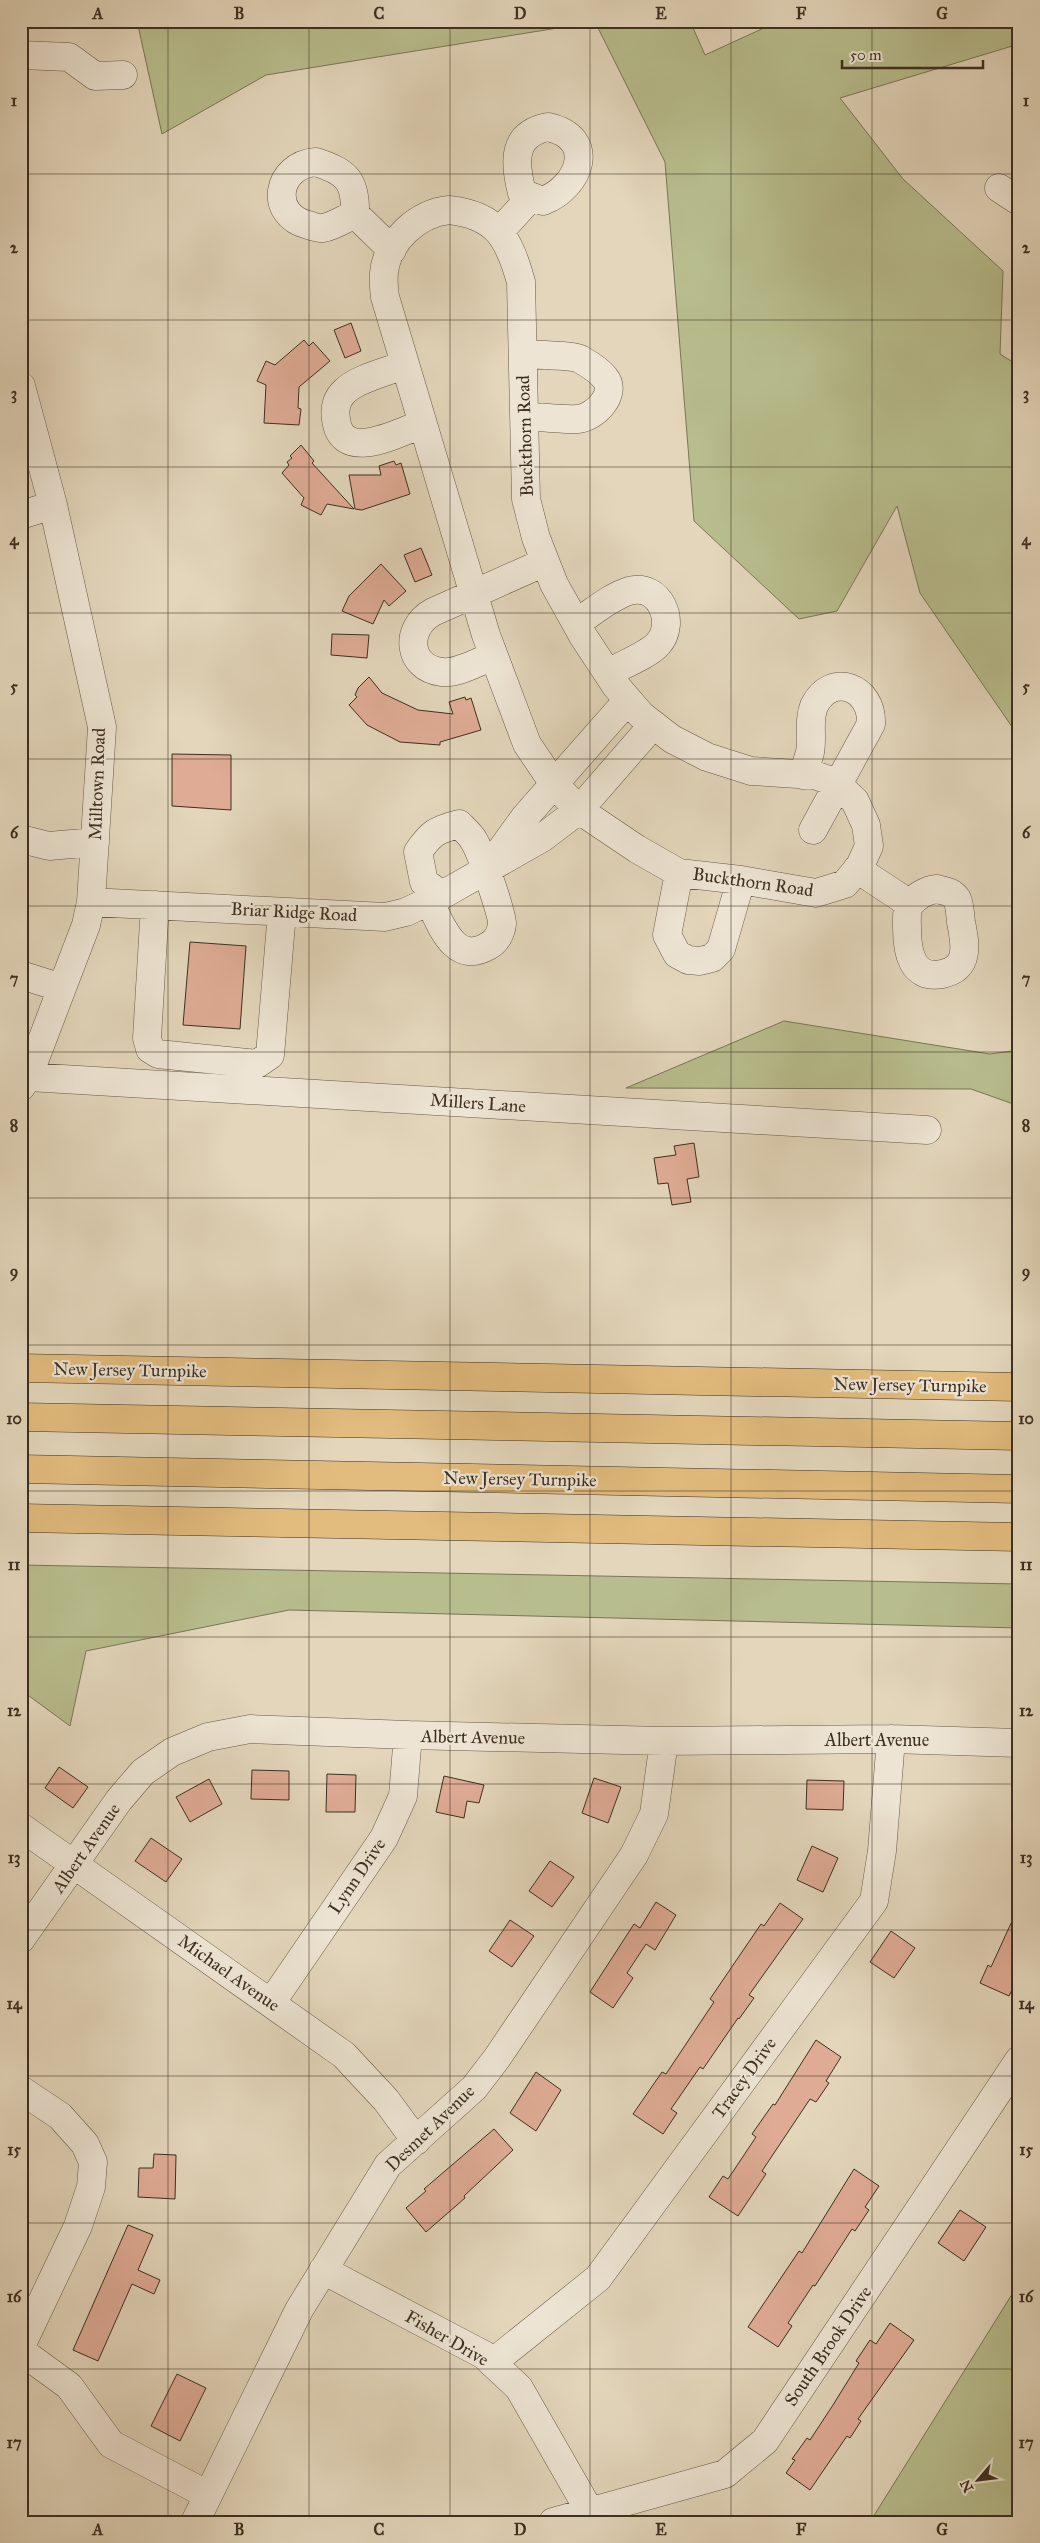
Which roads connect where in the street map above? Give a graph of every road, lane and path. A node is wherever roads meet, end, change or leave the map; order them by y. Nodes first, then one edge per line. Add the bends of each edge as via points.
1 (21, 55) edge
2 (123, 75) dead end
3 (531, 197) dead end
4 (355, 214) dead end
5 (500, 231) junction
6 (392, 250) junction
7 (523, 354) junction
8 (404, 365) junction
9 (21, 386) edge
10 (524, 416) junction
11 (422, 424) junction
12 (53, 505) junction
13 (21, 515) edge
14 (545, 562) junction
15 (473, 594) junction
16 (576, 623) junction
17 (494, 656) junction
18 (608, 673) junction
19 (628, 700) junction
20 (653, 725) junction
21 (803, 775) junction
22 (554, 784) junction
23 (838, 785) junction
24 (579, 810) junction
25 (813, 830) dead end
26 (21, 839) edge
27 (95, 842) junction
28 (857, 869) junction
29 (487, 870) junction
30 (678, 872) junction
31 (741, 880) junction
32 (436, 898) junction
33 (91, 902) junction
34 (910, 904) dead end
35 (155, 906) junction
36 (282, 912) junction
37 (21, 975) edge
38 (62, 988) junction
39 (25, 1082) edge
40 (927, 1130) dead end
41 (21, 1368) edge
42 (1019, 1387) edge
43 (21, 1417) edge
44 (1019, 1436) edge
45 (21, 1469) edge
46 (1019, 1488) edge
47 (21, 1518) edge
48 (1019, 1537) edge
49 (408, 1736) junction
50 (891, 1739) junction
51 (664, 1741) junction
52 (1019, 1742) edge
53 (21, 1827) edge
54 (75, 1864) junction
55 (21, 1939) edge
56 (271, 2003) junction
57 (1019, 2060) edge
58 (21, 2090) edge
59 (416, 2141) junction
60 (323, 2270) junction
61 (21, 2346) edge
62 (21, 2351) edge
63 (492, 2363) junction
64 (208, 2495) junction
65 (590, 2512) junction
66 (195, 2522) edge
67 (553, 2522) edge

1 - 2 street via 69,57 95,76
3 - 5 street
4 - 6 street
5 - 6 street, Buckthorn Road via 484,219 459,211 436,212 421,218 394,243
5 - 7 street, Buckthorn Road via 514,258 521,282
6 - 8 street, Buckthorn Road via 384,272 385,297
7 - 10 street, Buckthorn Road
7 - 10 street via 579,358 607,383 607,396 601,408 591,416 579,419
8 - 11 street, Buckthorn Road
8 - 11 street via 352,386 337,401 336,424 343,435 366,445
9 - 12 street, Milltown Road
10 - 14 street, Buckthorn Road via 526,499
11 - 15 street, Buckthorn Road
12 - 13 street
12 - 27 street, Milltown Road via 102,726
14 - 15 street
14 - 16 street, Buckthorn Road
15 - 17 street, Buckthorn Road
15 - 17 street via 424,617 416,627 414,652 426,666 444,672
16 - 18 street, Buckthorn Road
16 - 18 street via 630,591 649,593 660,601 667,622 664,635 656,646
17 - 22 street, Buckthorn Road via 527,744
18 - 19 street, Buckthorn Road
19 - 20 street, Buckthorn Road
19 - 22 street, Briar Ridge Road
20 - 21 street, Buckthorn Road via 672,739 707,756 751,771
20 - 24 street, Briar Ridge Road
21 - 23 street, Buckthorn Road
21 - 23 street via 810,752 813,708 819,697 834,688 853,688 869,703 871,724
22 - 24 street, Buckthorn Road
22 - 29 street, Briar Ridge Road via 525,817
23 - 25 street
23 - 28 street, Buckthorn Road via 855,801 866,825 869,846
24 - 29 street, Briar Ridge Road via 532,845
24 - 30 street, Buckthorn Road
26 - 27 street via 49,846
27 - 33 street, Milltown Road
28 - 31 street, Buckthorn Road via 845,884 816,893
28 - 34 street
29 - 32 street, Briar Ridge Road
29 - 32 street via 474,840 459,824 439,829 428,837 418,852 424,882
29 - 32 street via 502,923 499,935 491,945 480,950 458,948 449,940
30 - 31 street, Buckthorn Road
30 - 31 street via 667,928 676,954 694,961 712,958 721,949
32 - 36 street, Briar Ridge Road via 406,912 385,917
33 - 35 street, Briar Ridge Road
33 - 38 street, Milltown Road via 86,925
35 - 36 street, Briar Ridge Road
35 - 36 street via 147,1038 150,1049 158,1054 257,1064 270,1055
37 - 38 street
38 - 39 street, Milltown Road
39 - 40 street, Millers Lane
41 - 42 highway, New Jersey Turnpike
43 - 44 highway
45 - 46 highway, New Jersey Turnpike
47 - 48 highway
49 - 51 street, Albert Avenue
49 - 54 street, Albert Avenue via 250,1729 208,1737 172,1752 143,1772 119,1800
49 - 56 street, Lynn Drive via 403,1796 384,1838
50 - 51 street, Albert Avenue
50 - 52 street, Albert Avenue
50 - 63 street, Tracey Drive via 882,1851 874,1901 598,2278
51 - 59 street, Desmet Avenue via 654,1814 634,1855 474,2088
53 - 54 street, Michael Avenue
54 - 55 street, Albert Avenue
54 - 56 street, Michael Avenue
56 - 59 street, Michael Avenue via 344,2055 386,2100
57 - 65 street, South Brook Drive via 765,2441 725,2474
58 - 61 street via 60,2116 85,2144 92,2162 91,2186 78,2226
59 - 60 street, Desmet Avenue via 388,2165
60 - 63 street, Fisher Drive via 484,2355
60 - 64 street, Desmet Avenue via 299,2310
62 - 64 street via 69,2386 111,2444
63 - 65 street, Fisher Drive via 518,2388
64 - 66 street, Desmet Avenue
65 - 67 street, South Brook Drive

